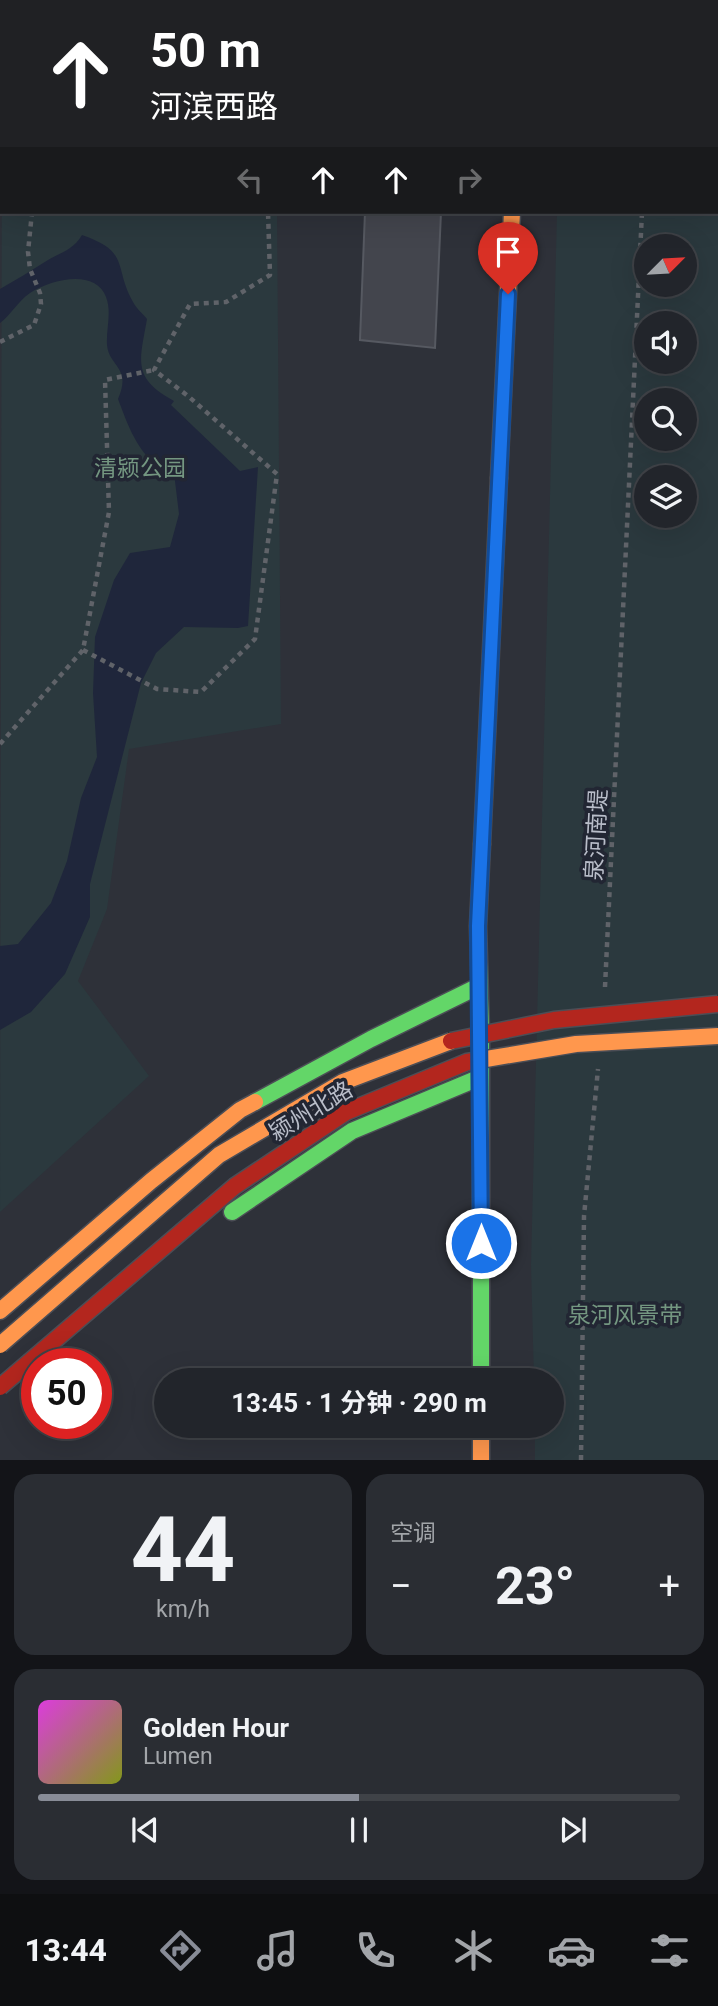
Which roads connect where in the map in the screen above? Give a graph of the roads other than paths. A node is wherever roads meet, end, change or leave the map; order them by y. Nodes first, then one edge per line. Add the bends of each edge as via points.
1 (512, 214) edge
2 (480, 986) junction
3 (718, 1004) edge
4 (718, 1036) edge
5 (481, 1077) junction
6 (224, 1219) dead end
7 (138, 1290) dead end
8 (0, 1311) edge
9 (0, 1345) edge
10 (69, 1348) edge
11 (481, 1368) edge
12 (0, 1387) edge
13 (21, 1388) edge
14 (0, 1406) edge
15 (481, 1438) edge
16 (481, 1460) edge

1 - 2 main road via 478,926
2 - 5 main road
2 - 8 main road via 240,1110
3 - 9 main road, 颍州北路, bridge via 554,1020 459,1038 343,1082 219,1155
4 - 12 main road, 颍州北路, bridge via 576,1044 467,1062 346,1112 235,1185
5 - 6 main road via 352,1131
5 - 11 main road
7 - 10 main road
13 - 14 main road
15 - 16 main road

